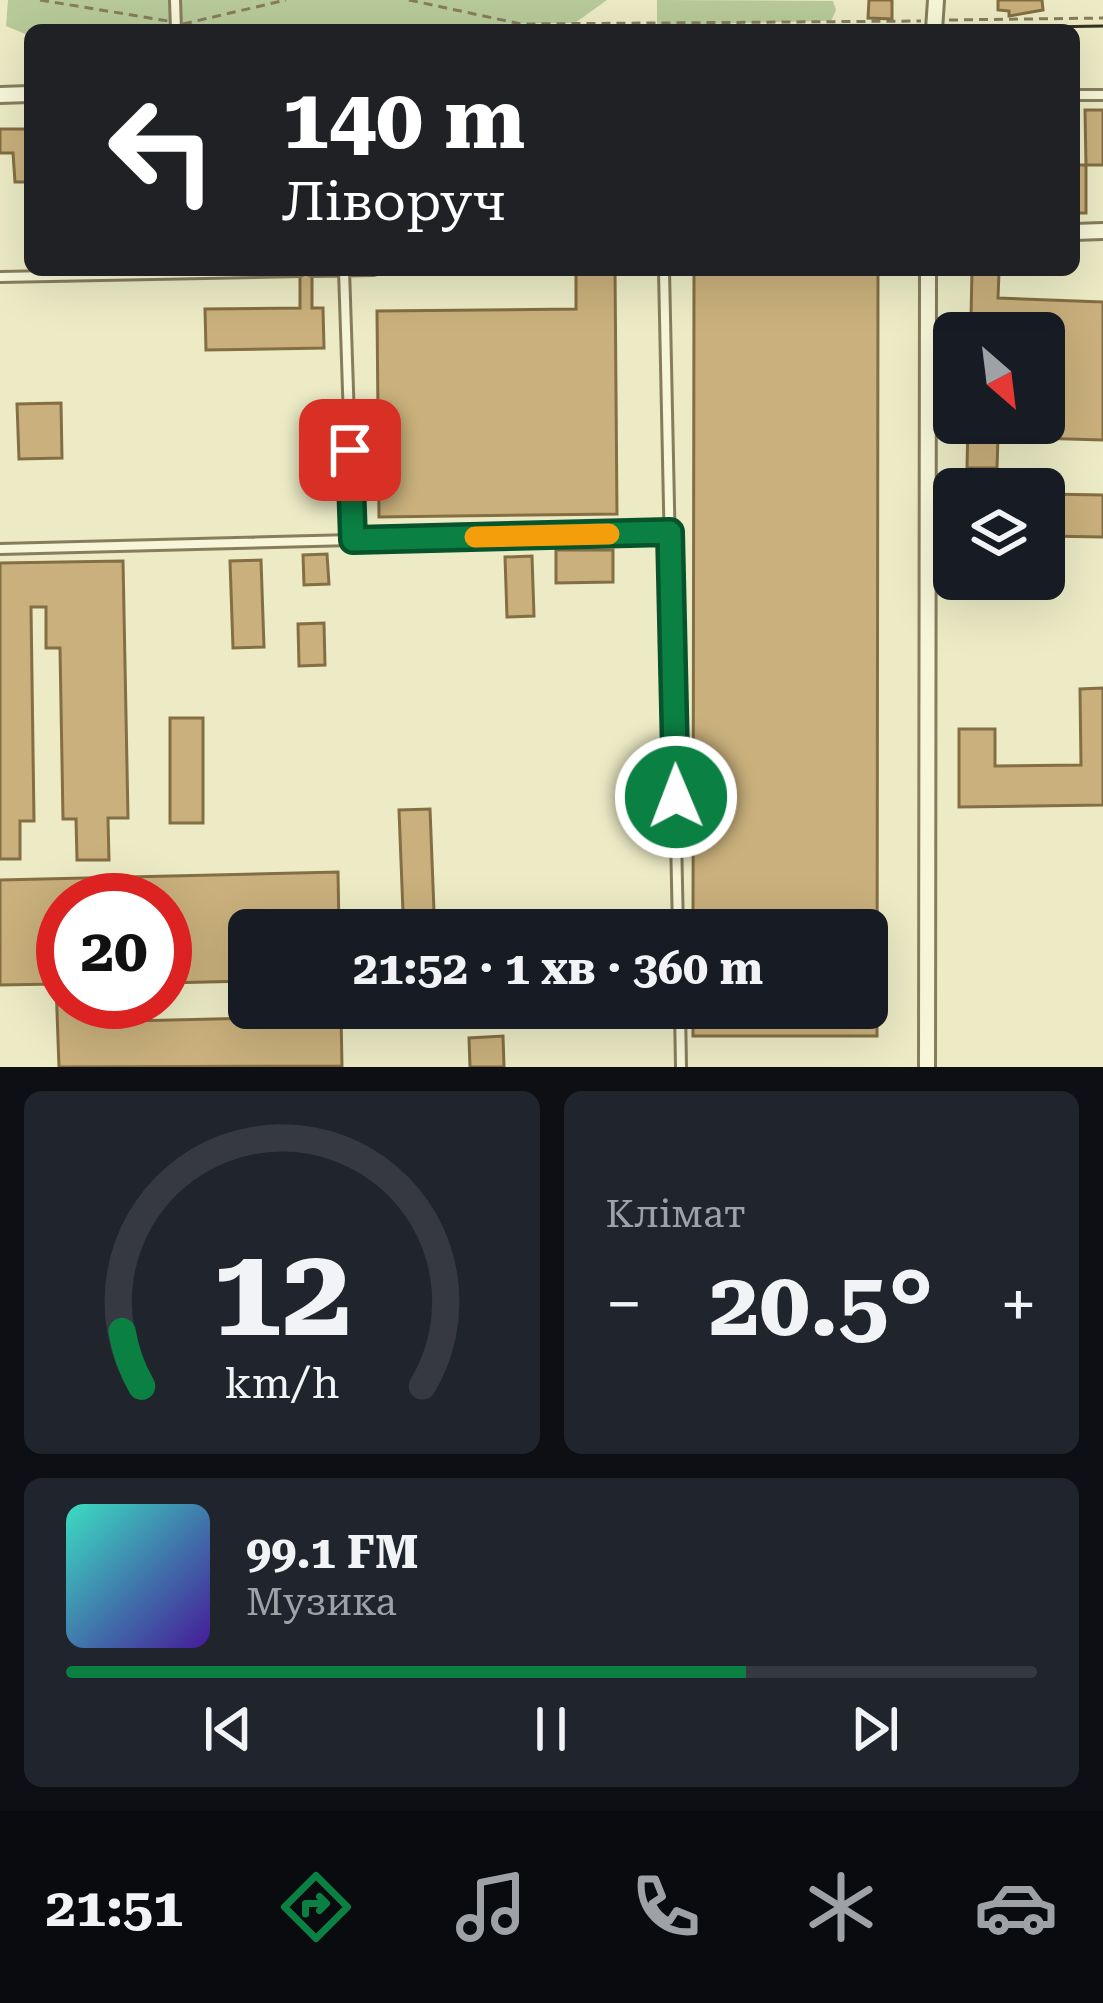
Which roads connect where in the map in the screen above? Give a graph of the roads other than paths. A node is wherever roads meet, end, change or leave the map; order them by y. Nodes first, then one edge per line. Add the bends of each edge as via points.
1 (100, 276) edge
2 (344, 276) edge
3 (664, 276) edge
4 (928, 276) edge
5 (0, 278) edge
6 (670, 532) junction
7 (353, 540) junction
8 (0, 550) edge
9 (678, 909) edge
10 (680, 1029) edge
11 (681, 1067) edge
12 (927, 1067) edge

1 - 5 lane
2 - 7 lane
3 - 6 lane
4 - 12 street
6 - 7 lane
6 - 9 lane
7 - 8 lane
10 - 11 lane

